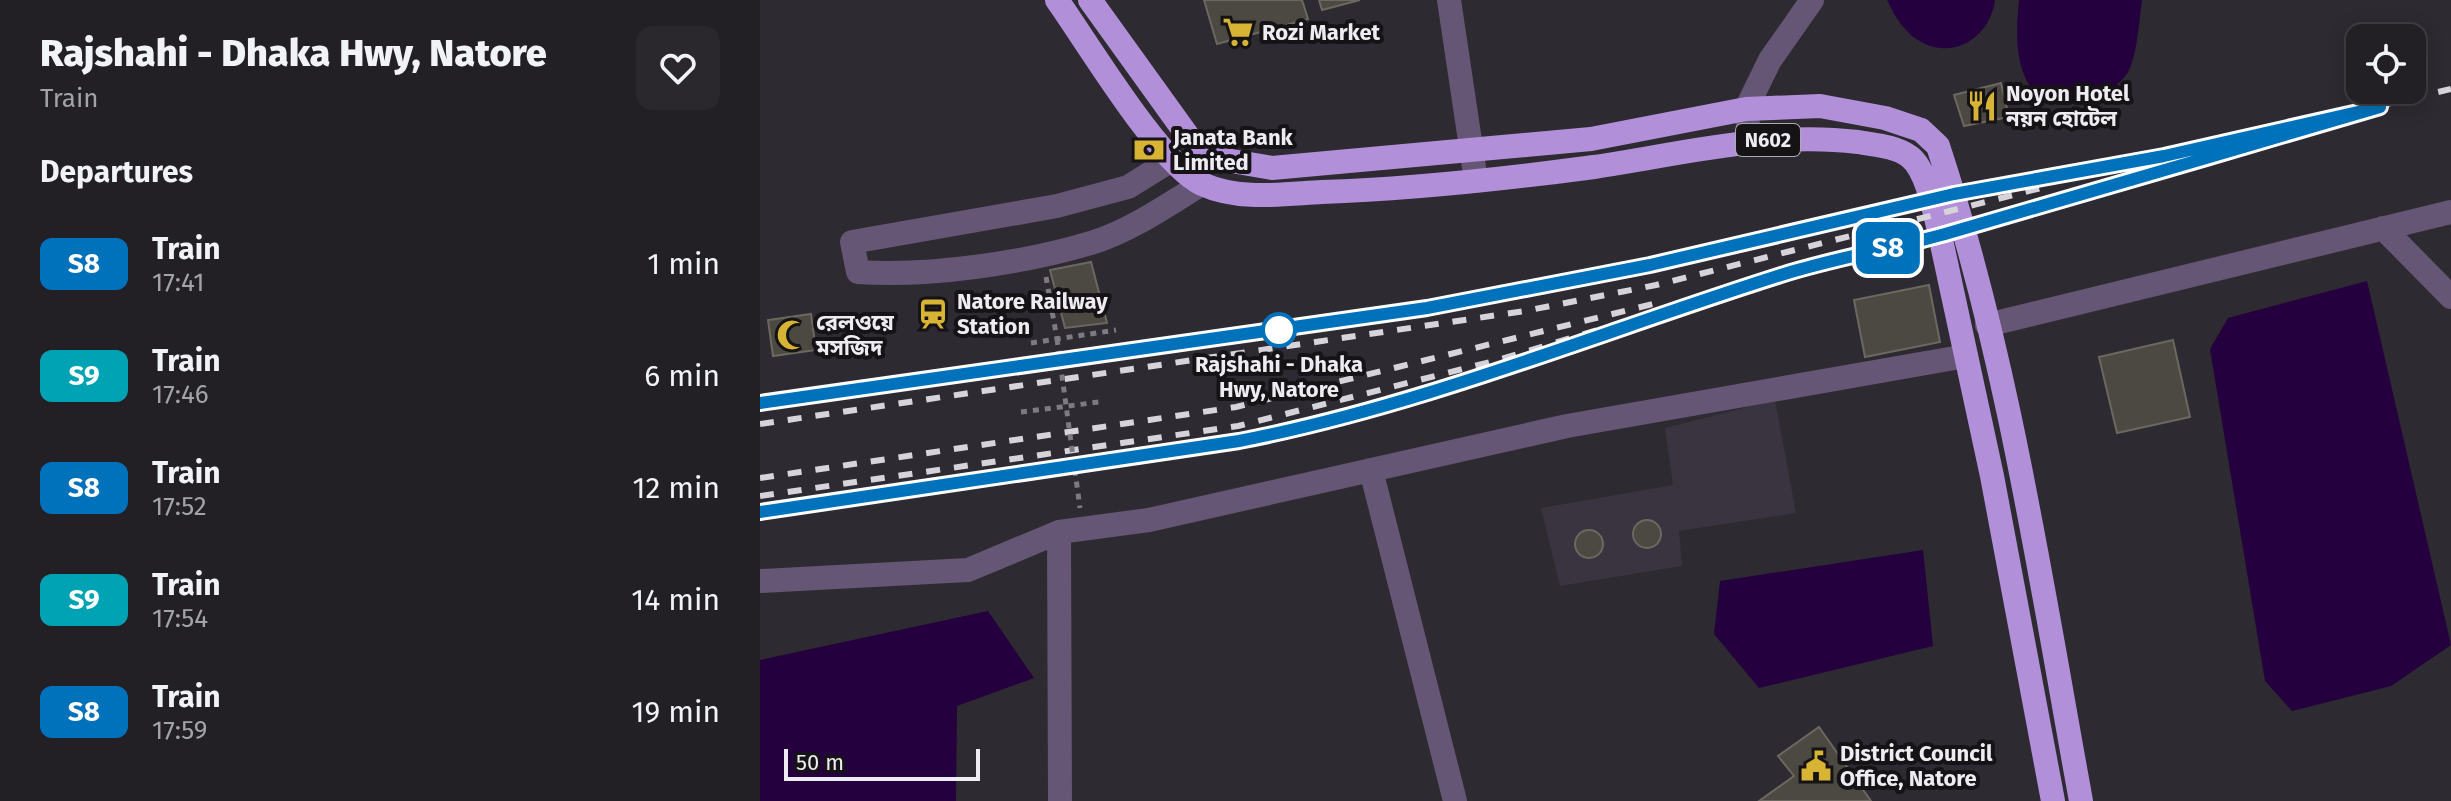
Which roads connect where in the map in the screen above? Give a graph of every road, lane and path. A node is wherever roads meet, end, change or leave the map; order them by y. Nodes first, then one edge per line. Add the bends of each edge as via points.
1 (1057, 0) edge
2 (1090, 0) edge
3 (1449, 0) edge
4 (1812, 0) edge
5 (1746, 109) junction
6 (1750, 141) junction
7 (1471, 152) junction
8 (1214, 158) junction
9 (1170, 161) junction
10 (1476, 181) junction
11 (1202, 184) junction
12 (2451, 212) edge
13 (2383, 228) junction
14 (1042, 253) junction
15 (2451, 297) edge
16 (1987, 325) junction
17 (1116, 330) dead end
18 (1057, 339) junction
19 (1031, 343) dead end
20 (1966, 356) junction
21 (1099, 402) dead end
22 (1066, 407) junction
23 (1021, 412) dead end
24 (1371, 470) junction
25 (1080, 508) dead end
26 (1059, 532) junction
27 (760, 581) edge
28 (1060, 801) edge
29 (1455, 801) edge
30 (2053, 801) edge
31 (2081, 801) edge

1 - 9 highway, N602
2 - 8 highway via 1190,139
3 - 7 street
4 - 5 street via 1770,60
5 - 6 street
5 - 7 highway, N602 via 1591,139
5 - 16 highway, N602 via 1820,106 1921,130 1938,146
6 - 10 highway, N602
6 - 20 highway, N602 via 1819,137 1881,145 1915,161 1932,200
7 - 8 highway, N602 via 1272,168
7 - 10 street
8 - 11 highway
9 - 11 highway, N602
9 - 14 street via 1128,187 1057,206 852,242 858,272 898,275
10 - 11 highway, N602 via 1393,190 1242,195
11 - 14 street via 1094,242
12 - 13 street
13 - 15 street
13 - 16 street
14 - 18 path
16 - 31 highway, N602
17 - 18 path
18 - 19 path
18 - 22 path, bridge
20 - 24 street via 1567,426
20 - 30 highway, N602
21 - 22 path
22 - 23 path
22 - 25 path, bridge
24 - 26 street via 1149,520
24 - 29 street
26 - 27 street via 968,570
26 - 28 street

